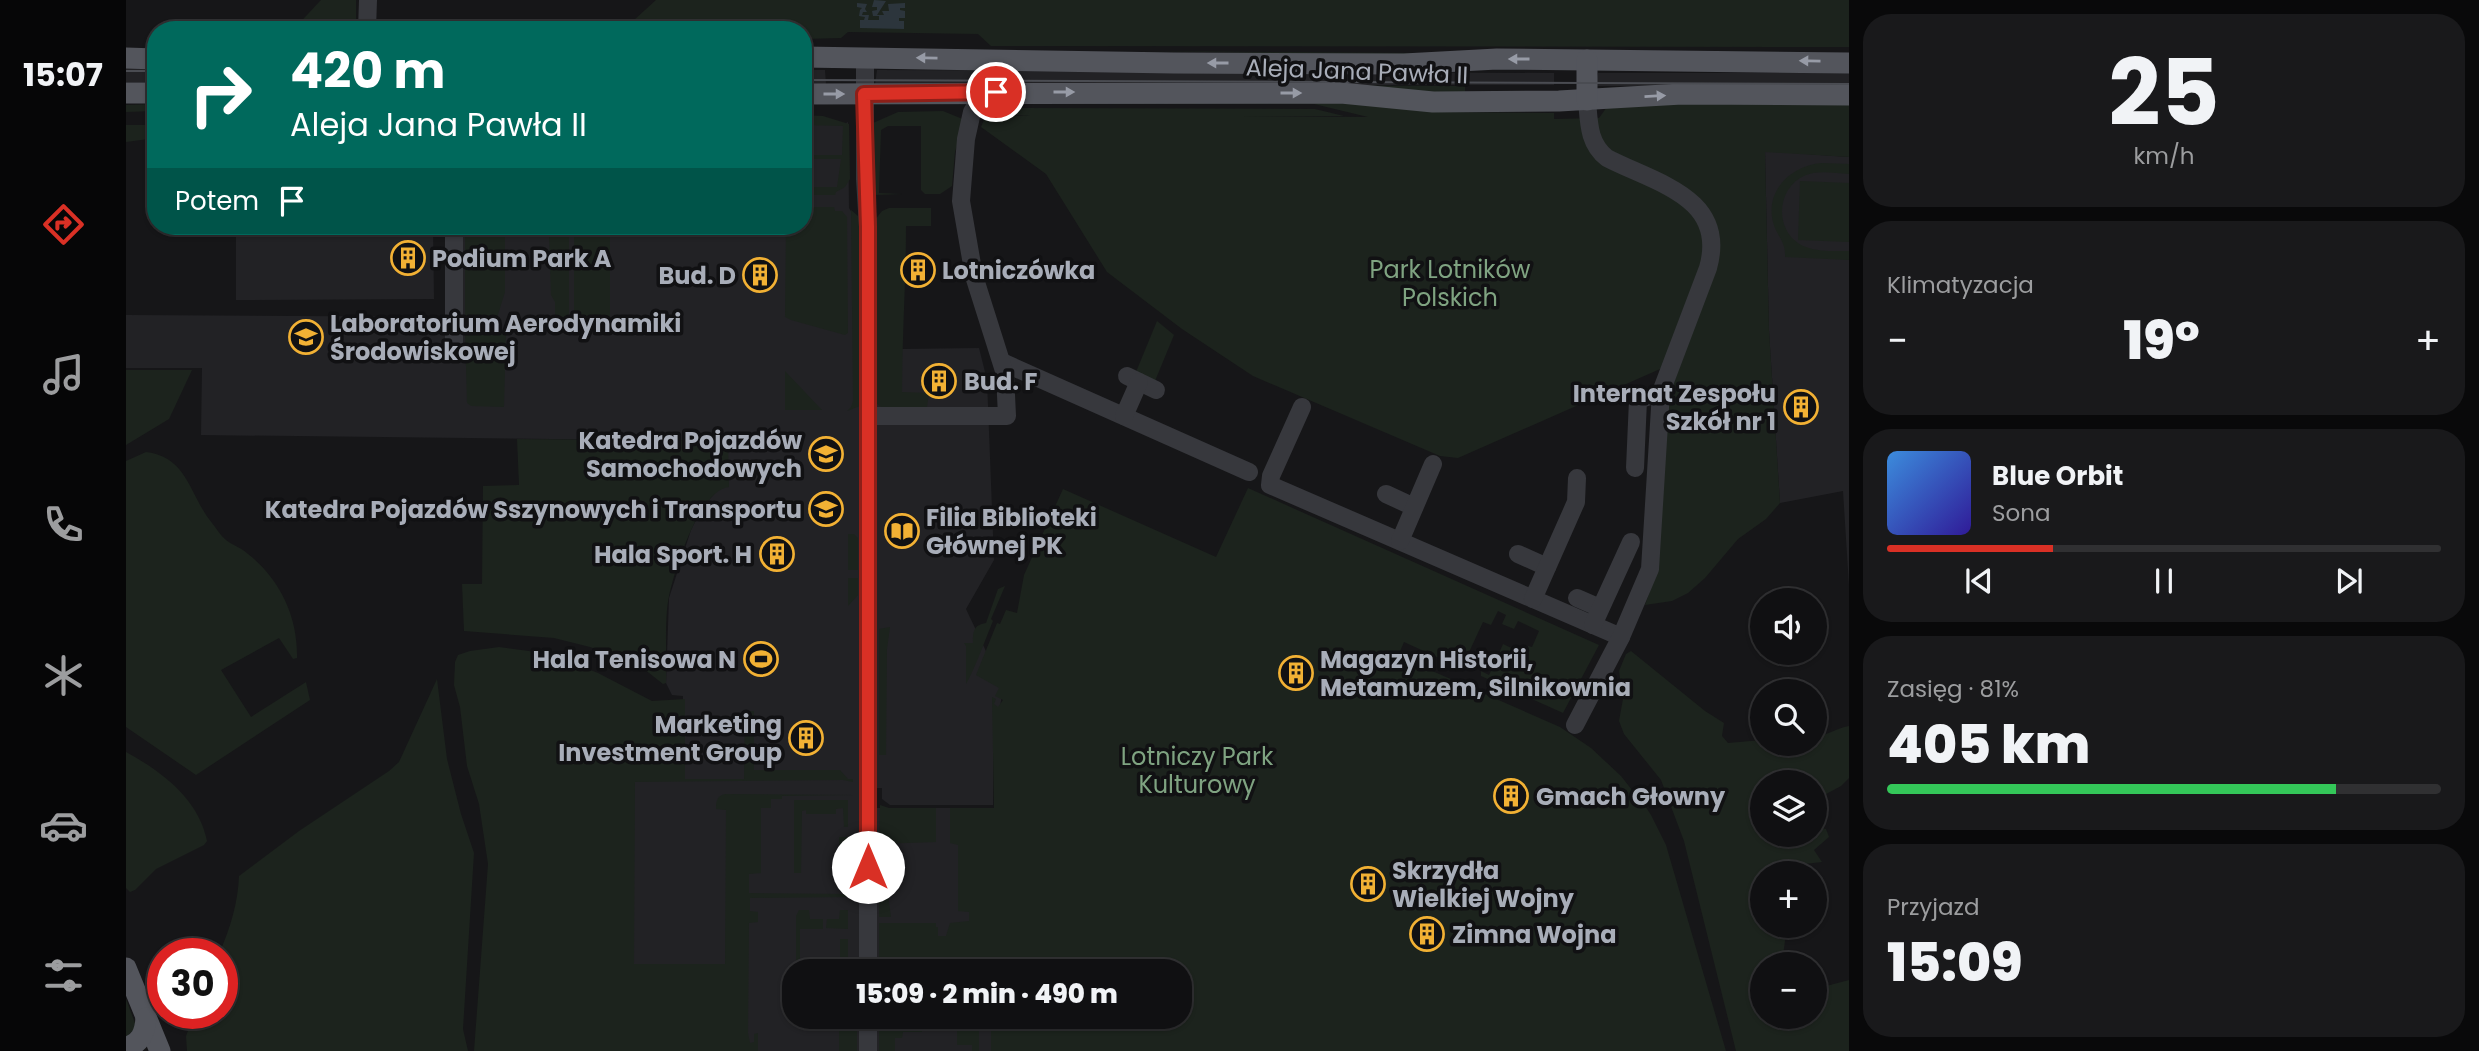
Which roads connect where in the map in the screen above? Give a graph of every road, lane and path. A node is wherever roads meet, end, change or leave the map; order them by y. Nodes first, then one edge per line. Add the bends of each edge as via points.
1 (368, 0) edge
2 (368, 21) edge
3 (812, 57) edge
4 (865, 57) junction
5 (126, 58) edge
6 (147, 59) edge
7 (1587, 60) junction
8 (1849, 63) edge
9 (996, 92) junction
10 (126, 93) edge
11 (147, 93) edge
12 (812, 94) edge
13 (864, 94) junction
14 (1849, 95) edge
15 (1587, 100) junction
16 (454, 235) edge
17 (454, 345) dead end
18 (1002, 362) junction
19 (1156, 390) dead end
20 (1661, 392) junction
21 (1302, 407) dead end
22 (868, 416) junction
23 (1124, 416) junction
24 (1433, 464) dead end
25 (1635, 468) dead end
26 (1250, 472) dead end
27 (1577, 478) dead end
28 (1386, 494) dead end
29 (1414, 506) junction
30 (1400, 541) junction
31 (1631, 542) dead end
32 (1518, 554) dead end
33 (1547, 567) junction
34 (1577, 598) dead end
35 (1533, 599) junction
36 (1600, 608) junction
37 (1592, 625) junction
38 (1621, 637) junction
39 (1575, 725) dead end
40 (868, 959) edge
41 (126, 968) edge
42 (146, 1018) junction
43 (868, 1029) edge
44 (126, 1047) edge
45 (160, 1051) edge
46 (868, 1051) edge

1 - 2 street
3 - 4 main road, Aleja Jana Pawła II
7 -> 4 main road, Aleja Jana Pawła II via 1404,64
4 - 13 street
5 - 6 main road
8 -> 7 main road, Aleja Jana Pawła II
7 - 15 main road
9 - 13 main road, Aleja Jana Pawła II
9 -> 15 main road, Aleja Jana Pawła II via 1341,93 1433,102
9 - 18 street via 975,104 966,139 961,201 980,301
10 - 11 main road
12 -> 13 main road, Aleja Jana Pawła II
13 - 22 street
15 -> 14 main road, Aleja Jana Pawła II via 1682,94
15 - 20 street via 1590,135 1599,151 1691,201 1704,215 1711,233 1708,268
16 - 17 street
18 - 22 street via 1007,416
18 - 23 street
19 - 23 street via 1133,379
20 - 25 street via 1638,400
20 - 38 street via 1650,569
21 - 30 street via 1270,485
22 - 40 street
23 - 26 street
24 - 29 street
27 - 33 street via 1576,502
28 - 29 street
29 - 30 street
30 - 35 street
31 - 36 street
32 - 33 street
33 - 35 street
34 - 36 street
35 - 37 street
36 - 37 street
37 - 38 street
38 - 39 street
41 - 42 main road
42 - 44 main road via 141,1038
42 - 45 main road
43 - 46 street

